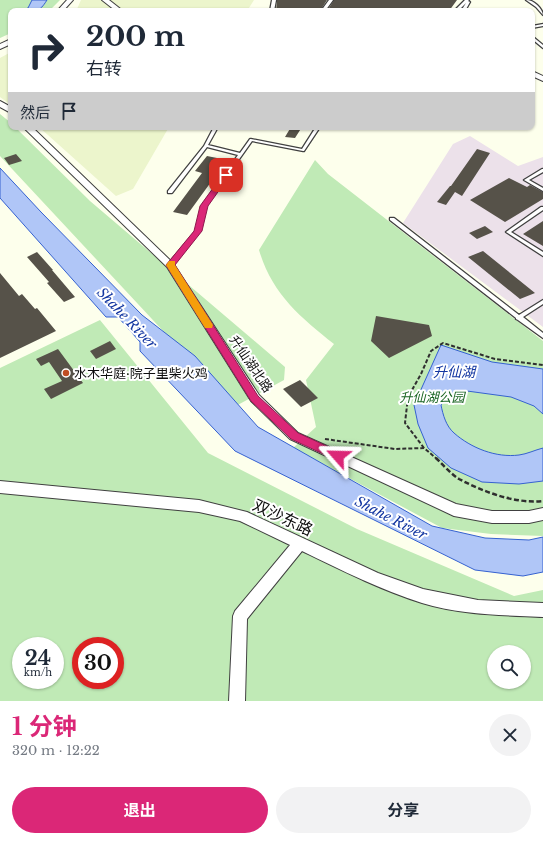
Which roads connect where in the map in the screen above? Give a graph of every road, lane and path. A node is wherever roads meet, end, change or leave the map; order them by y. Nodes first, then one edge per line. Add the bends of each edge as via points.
1 (70, 0) edge
2 (105, 0) edge
3 (468, 0) edge
4 (528, 0) edge
5 (63, 8) edge
6 (116, 8) edge
7 (459, 8) edge
8 (543, 14) edge
9 (535, 39) edge
10 (543, 46) edge
11 (30, 130) edge
12 (214, 130) edge
13 (316, 130) edge
14 (206, 146) junction
15 (241, 154) junction
16 (543, 170) edge
17 (543, 190) edge
18 (170, 192) dead end
19 (543, 208) edge
20 (392, 219) dead end
21 (543, 254) edge
22 (170, 265) junction
23 (543, 302) edge
24 (518, 318) junction
25 (543, 336) edge
26 (543, 365) edge
27 (322, 439) dead end
28 (424, 448) junction
29 (0, 487) edge
30 (543, 501) edge
31 (543, 514) edge
32 (300, 543) junction
33 (543, 610) edge
34 (237, 701) edge

1 - 5 street
2 - 6 street
3 - 7 lane
4 - 8 lane
9 - 10 lane
11 - 22 street, 升仙湖北路
12 - 14 lane
13 - 15 lane via 303,150 251,140
14 - 15 lane
14 - 18 lane
15 - 22 lane via 204,206 198,231
16 - 17 lane via 526,180
19 - 21 lane via 508,232
20 - 24 lane
22 - 31 street, 升仙湖北路 via 254,398 294,436 454,510 492,518
23 - 24 lane
24 - 25 lane
26 - 28 path via 495,359 443,343 431,351 422,374 408,397 405,423
27 - 28 path via 395,449
28 - 30 path via 458,478 497,496 532,502
29 - 32 street, 双沙东路 via 198,506 242,516
32 - 33 street, 双沙东路 via 374,578 423,596 478,608
32 - 34 street via 240,616

